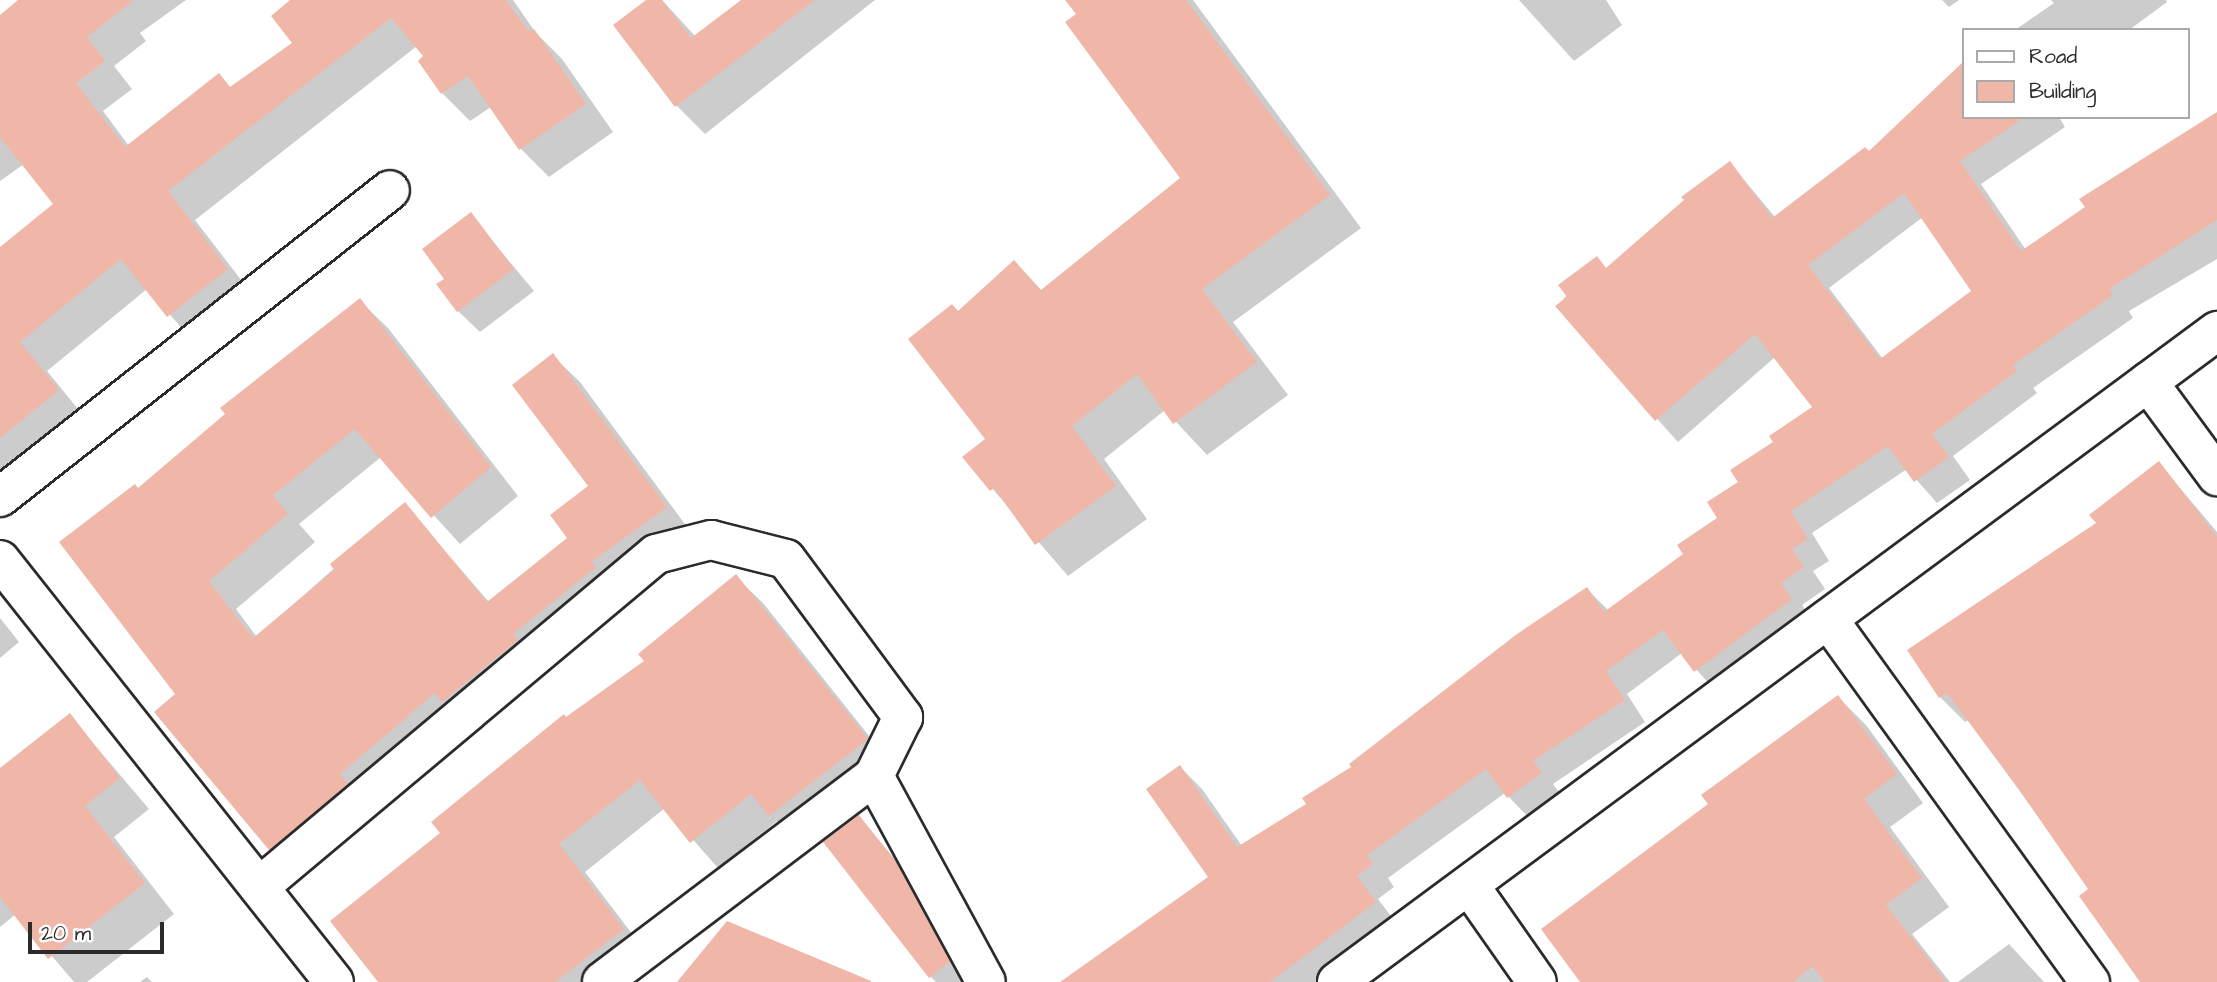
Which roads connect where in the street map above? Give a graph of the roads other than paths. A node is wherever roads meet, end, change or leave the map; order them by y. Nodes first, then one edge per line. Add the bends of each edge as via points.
1 (390, 190) dead end
2 (2217, 331) edge
3 (2148, 382) junction
4 (2217, 476) edge
5 (0, 497) edge
6 (0, 561) edge
7 (1828, 619) junction
8 (874, 776) junction
9 (1469, 884) junction
10 (259, 887) junction
11 (334, 982) edge
12 (603, 982) edge
13 (986, 982) edge
14 (1337, 982) edge
15 (1537, 982) edge
16 (2090, 982) edge

1 - 5 street
2 - 3 street
3 - 4 street
3 - 7 street
6 - 10 street
7 - 9 street
7 - 16 street
8 - 10 street via 903,717 786,559 711,540 656,554
8 - 12 street
8 - 13 street
9 - 14 street
9 - 15 street
10 - 11 street

